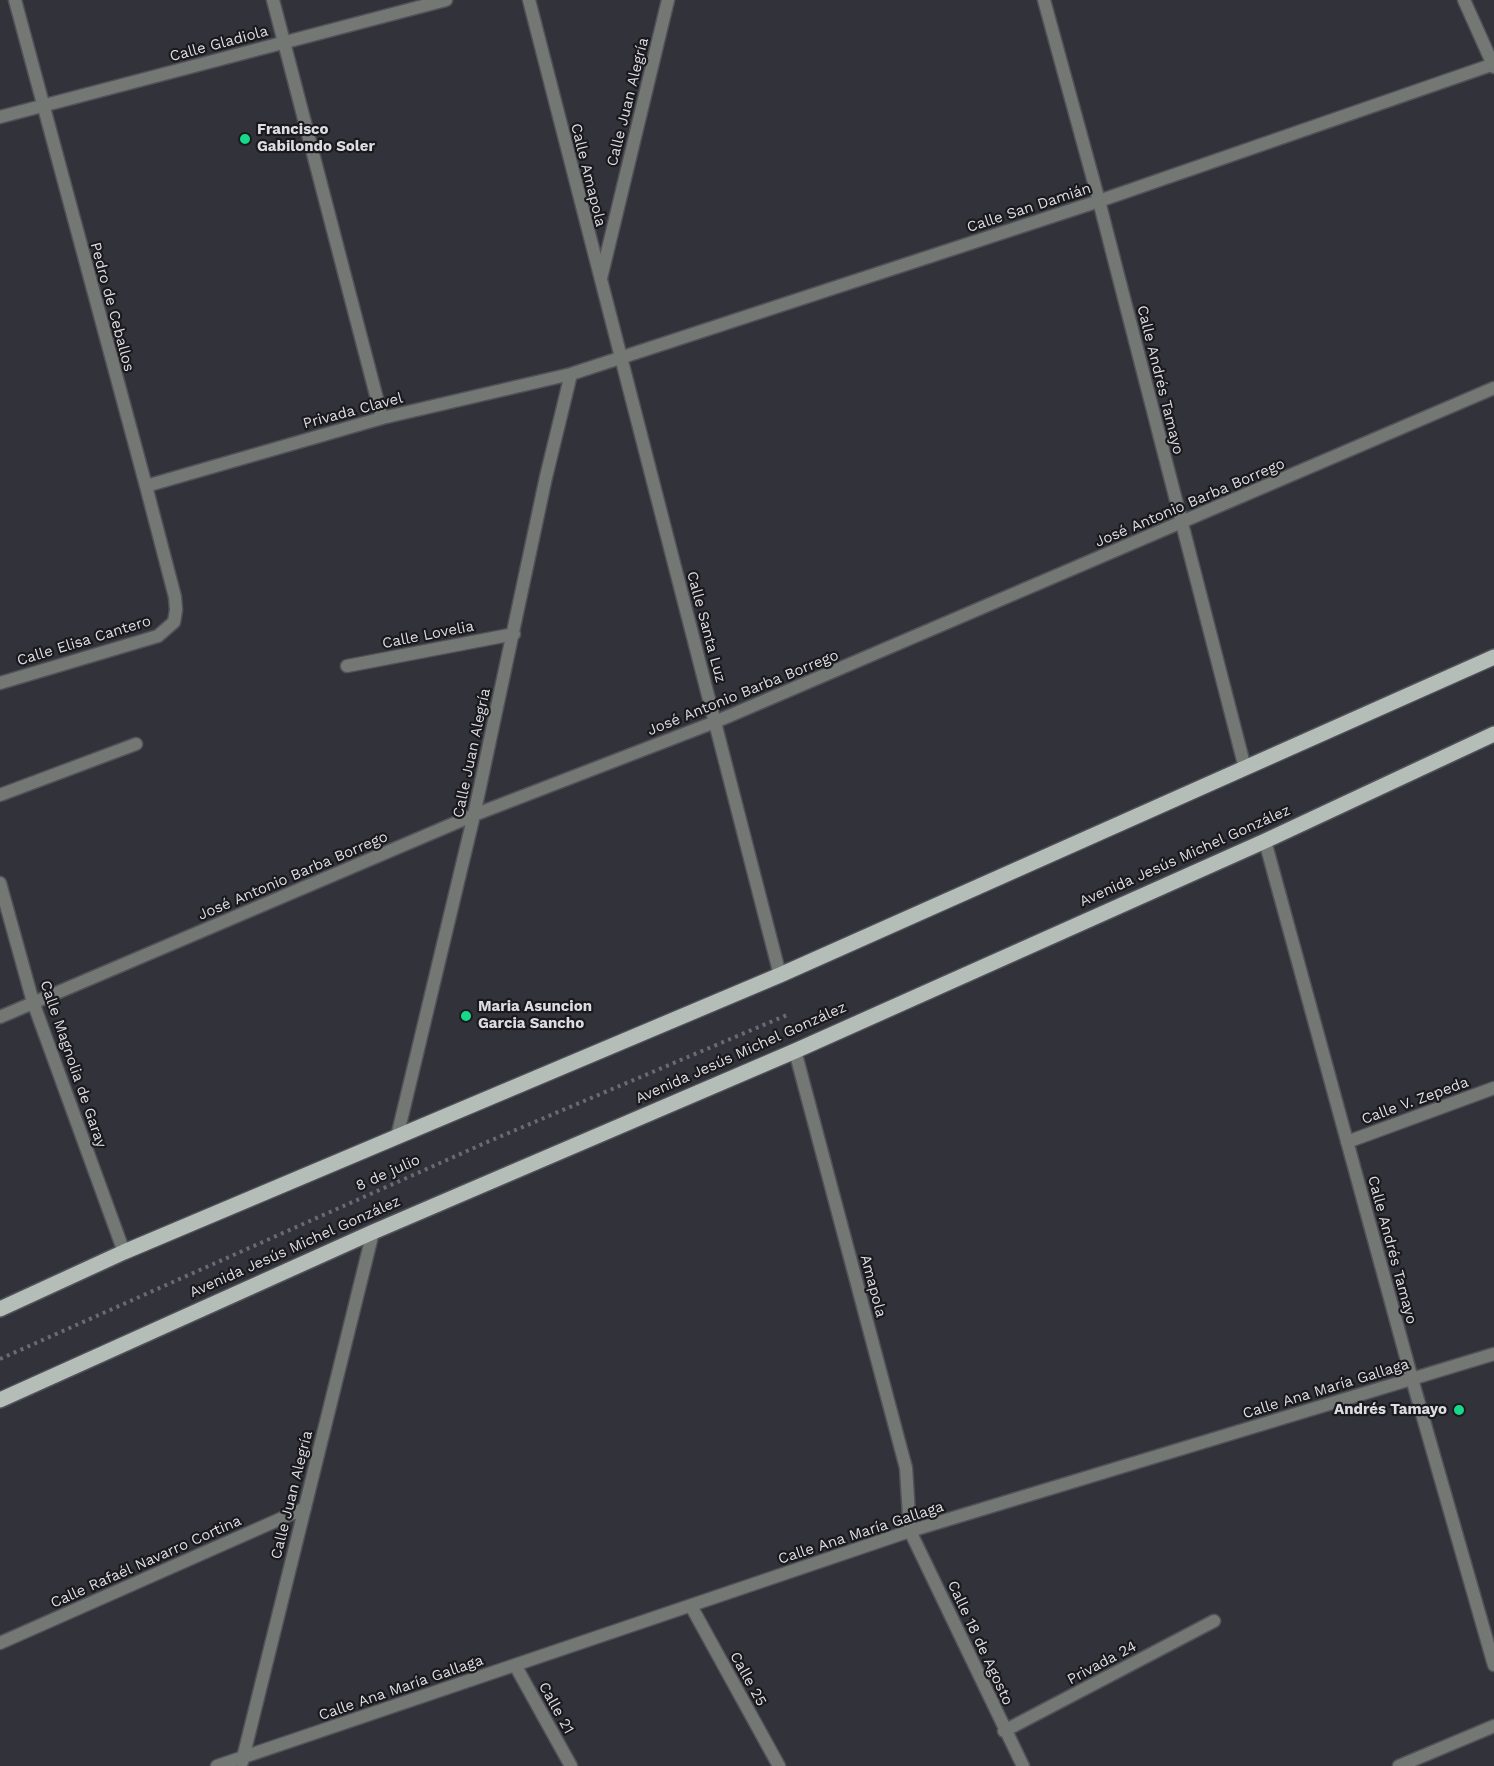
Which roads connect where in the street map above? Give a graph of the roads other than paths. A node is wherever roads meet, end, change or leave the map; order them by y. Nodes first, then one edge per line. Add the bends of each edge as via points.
1 (15, 0) edge
2 (273, 0) edge
3 (446, 0) edge
4 (529, 0) edge
5 (668, 0) edge
6 (1044, 0) edge
7 (1464, 0) edge
8 (285, 42) junction
9 (1494, 66) edge
10 (42, 106) junction
11 (0, 117) edge
12 (1099, 201) junction
13 (600, 282) junction
14 (620, 357) junction
15 (571, 374) junction
16 (1494, 388) edge
17 (382, 418) junction
18 (146, 486) junction
19 (1181, 524) junction
20 (174, 622) joint
21 (514, 634) junction
22 (1494, 657) edge
23 (347, 666) dead end
24 (0, 683) edge
25 (715, 723) junction
26 (1494, 734) edge
27 (136, 744) dead end
28 (1245, 768) junction
29 (0, 795) edge
30 (474, 815) junction
31 (1265, 841) junction
32 (0, 883) edge
33 (780, 975) junction
34 (33, 1002) junction
35 (0, 1017) edge
36 (795, 1051) junction
37 (1494, 1088) edge
38 (397, 1137) junction
39 (1347, 1142) junction
40 (372, 1232) junction
41 (124, 1252) junction
42 (0, 1309) edge
43 (1494, 1354) edge
44 (1412, 1379) junction
45 (0, 1400) edge
46 (305, 1508) junction
47 (910, 1532) junction
48 (691, 1606) junction
49 (1214, 1621) dead end
50 (0, 1643) edge
51 (515, 1665) junction
52 (1494, 1665) edge
53 (1494, 1726) edge
54 (1004, 1731) junction
55 (242, 1761) edge
56 (217, 1766) edge
57 (571, 1766) edge
58 (779, 1766) edge
59 (1023, 1766) edge
60 (1399, 1766) edge

1 - 10 street, Pedro de Ceballos
2 - 8 street
3 - 8 street, Calle Gladiola
4 - 13 street, Calle Amapola
5 - 13 street, Calle Juan Alegría
6 - 12 street, Calle Andrés Tamayo
7 - 9 street
8 - 10 street, Calle Gladiola
8 - 17 street
9 - 12 street, Calle San Damián
10 - 11 street, Calle Gladiola
10 - 18 street, Pedro de Ceballos
12 - 14 street, Calle San Damián
12 - 19 street, Calle Andrés Tamayo
13 - 14 street, Calle Amapola
14 - 15 street, Calle San Damián
14 - 25 street, Calle Santa Luz
15 - 17 street, Privada Clavel
15 - 21 street, Calle Juan Alegría
16 - 19 street, José Antonio Barba Borrego
17 - 18 street, Privada Clavel
18 - 20 street, Pedro de Ceballos via 176,597
19 - 25 street, José Antonio Barba Borrego
19 - 28 street, Calle Andrés Tamayo
20 - 24 street, Calle Elisa Cantero via 158,636
21 - 23 street, Calle Lovelia
21 - 30 street, Calle Juan Alegría
22 - 28 main road
25 - 30 street, José Antonio Barba Borrego
25 - 33 street, Calle Santa Luz
26 - 31 main road, Avenida Jesús Michel González
27 - 29 street
28 - 33 main road
30 - 34 street, José Antonio Barba Borrego
30 - 38 street, Calle Juan Alegría
31 - 36 main road, Avenida Jesús Michel González
31 - 39 street, Calle Andrés Tamayo
32 - 34 street, Calle Magnolia de Garay
33 - 38 main road
34 - 35 street, José Antonio Barba Borrego
34 - 41 street, Calle Magnolia de Garay
36 - 40 main road, Avenida Jesús Michel González
36 - 47 street, Amapola via 906,1468
37 - 39 street, Calle V. Zepeda
38 - 41 main road
39 - 44 street, Calle Andrés Tamayo
40 - 45 main road, Avenida Jesús Michel González
40 - 46 street, Calle Juan Alegría
41 - 42 main road
43 - 44 street, Calle Ana María Gallaga
44 - 47 street, Calle Ana María Gallaga
44 - 52 street, Calle Andrés Tamayo
46 - 50 street, Calle Rafaél Navarro Cortina
46 - 55 street, Calle Juan Alegría
47 - 48 street, Calle Ana María Gallaga
47 - 54 street, Calle 18 de Agosto
48 - 51 street, Calle Ana María Gallaga
48 - 58 street, Calle 25
49 - 54 street, Privada 24
51 - 55 street, Calle Ana María Gallaga
51 - 57 street, Calle 21
53 - 60 street
54 - 59 street, Calle 18 de Agosto
55 - 56 street

